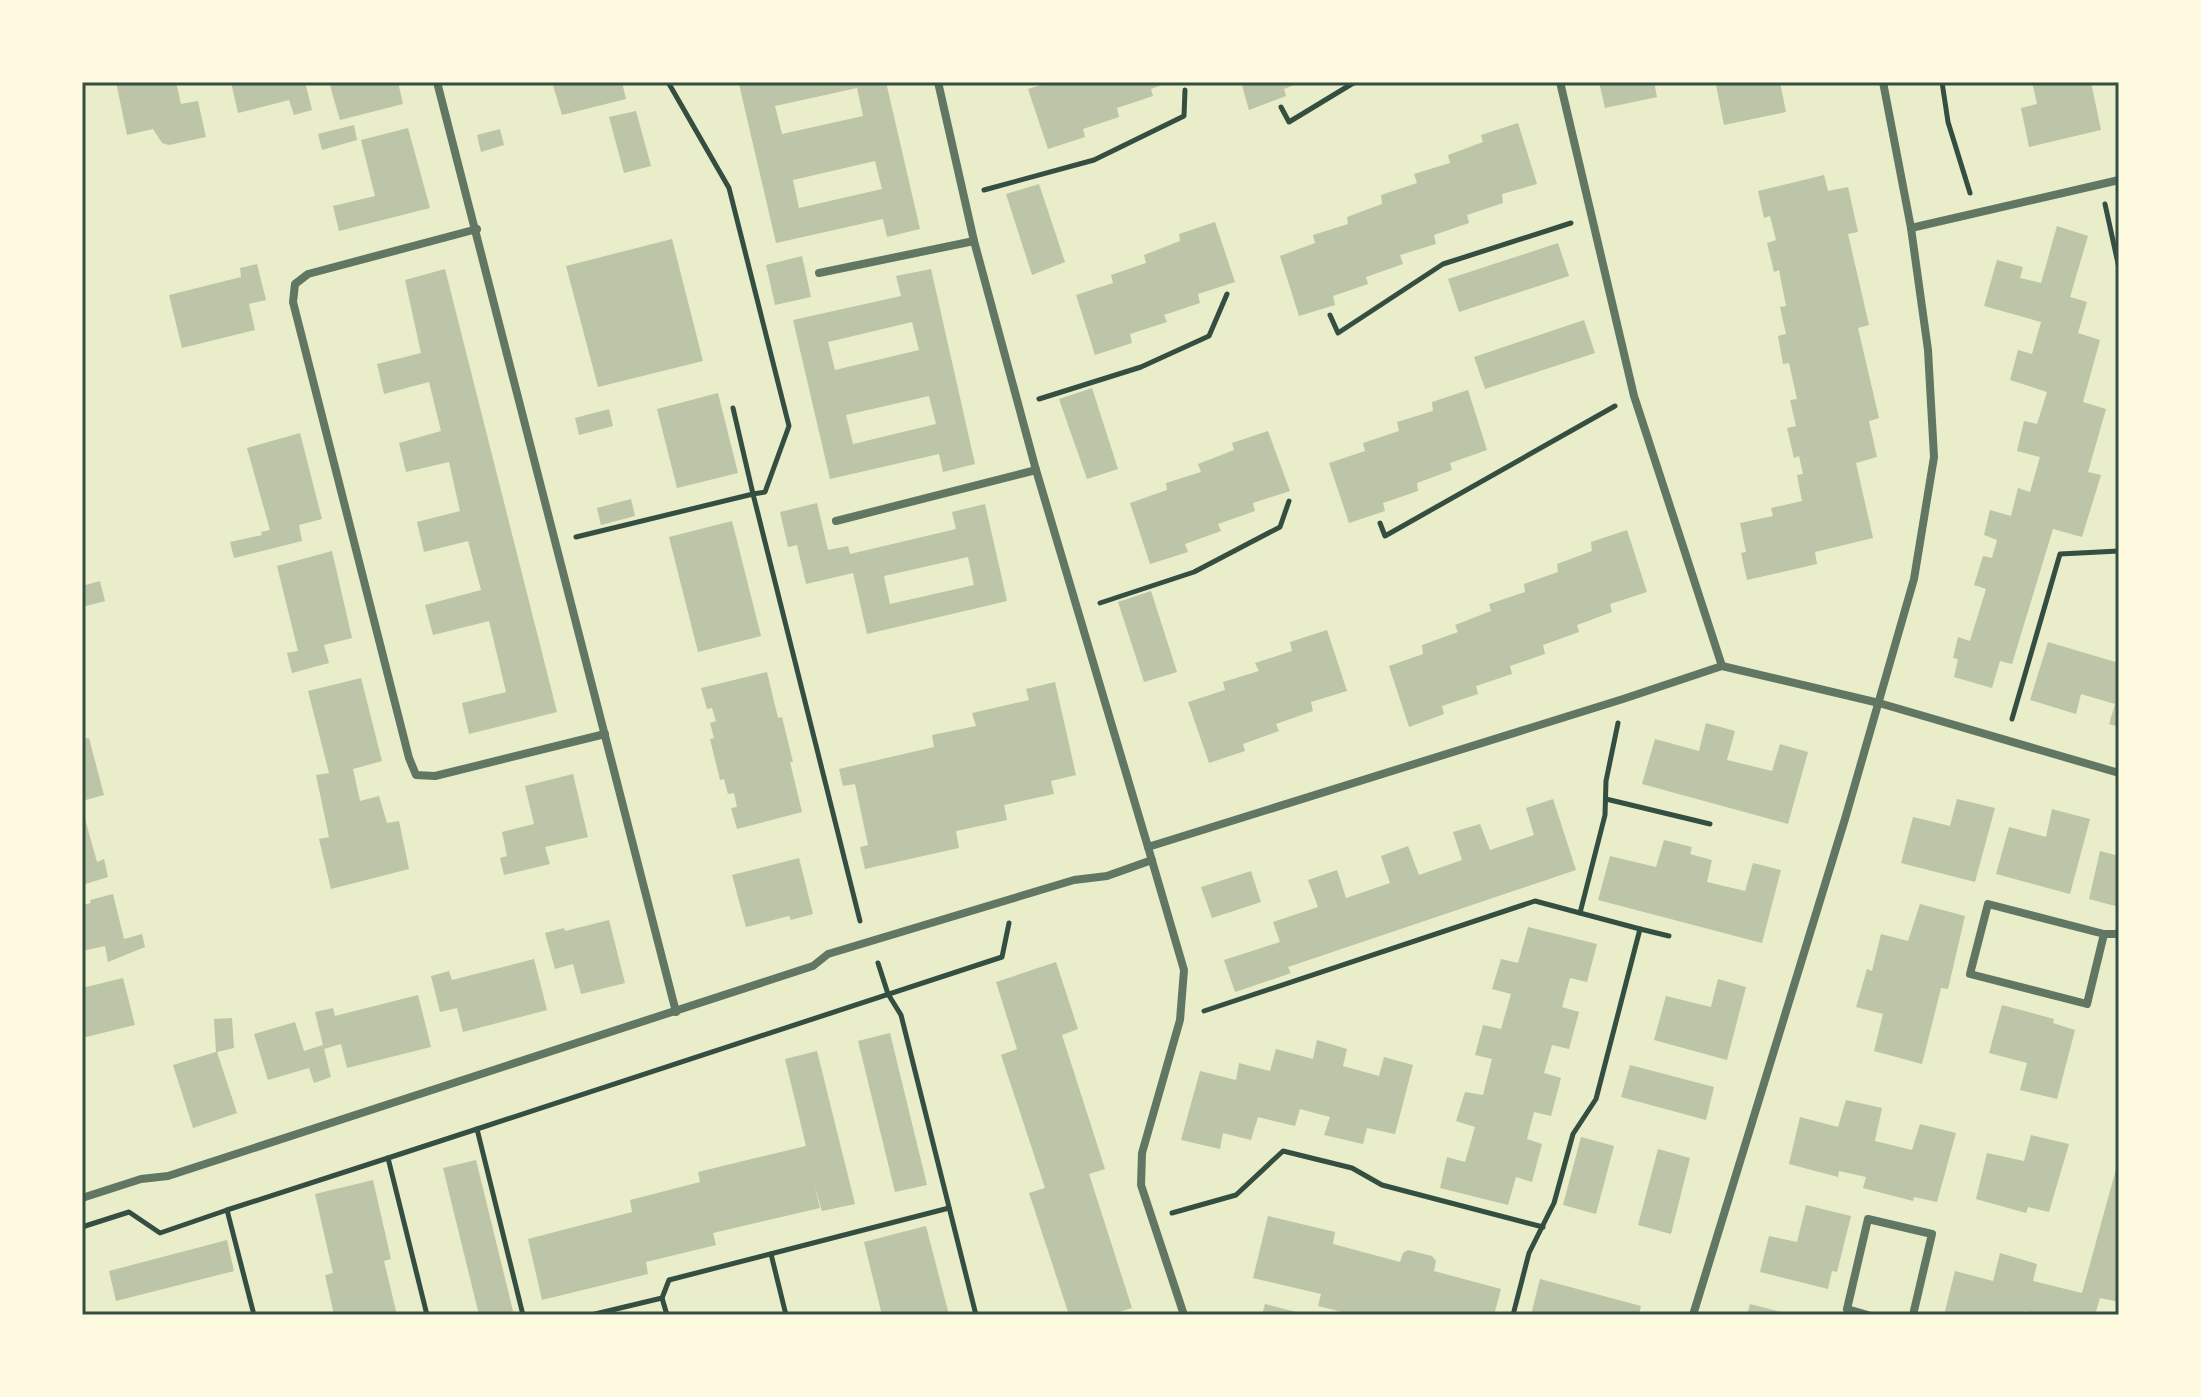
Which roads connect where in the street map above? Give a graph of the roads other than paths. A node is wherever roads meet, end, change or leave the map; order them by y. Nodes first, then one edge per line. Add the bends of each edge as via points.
1 (437, 82) edge
2 (938, 82) edge
3 (1560, 82) edge
4 (1883, 82) edge
5 (2119, 180) edge
6 (1911, 228) junction
7 (477, 229) junction
8 (974, 241) junction
9 (819, 273) dead end
10 (1036, 470) junction
11 (836, 521) dead end
12 (1722, 666) junction
13 (1879, 703) junction
14 (605, 734) junction
15 (2119, 773) edge
16 (1148, 847) junction
17 (1152, 860) junction
18 (2104, 934) junction
19 (2119, 934) edge
20 (676, 1012) junction
21 (82, 1198) edge
22 (1184, 1315) edge
23 (1693, 1315) edge
24 (1868, 1315) edge
25 (1913, 1315) edge

1 - 7 street
2 - 8 street
3 - 12 street via 1634,396
4 - 6 street
5 - 6 street
6 - 13 street via 1928,350 1934,457 1914,579
7 - 14 street
7 - 14 street via 308,274 295,284 293,302 416,775 435,776
8 - 9 street
8 - 10 street
10 - 11 street
10 - 16 street
12 - 13 street
12 - 16 street
13 - 15 street
13 - 23 street
14 - 20 street
16 - 17 street
17 - 20 street via 828,954 813,966
17 - 22 street via 1184,970 1180,1020 1142,1153 1141,1185
18 - 18 street via 1988,904 1970,974 2087,1004
18 - 19 street
20 - 21 street via 168,1176
24 - 25 street via 1847,1309 1868,1219 1932,1234

